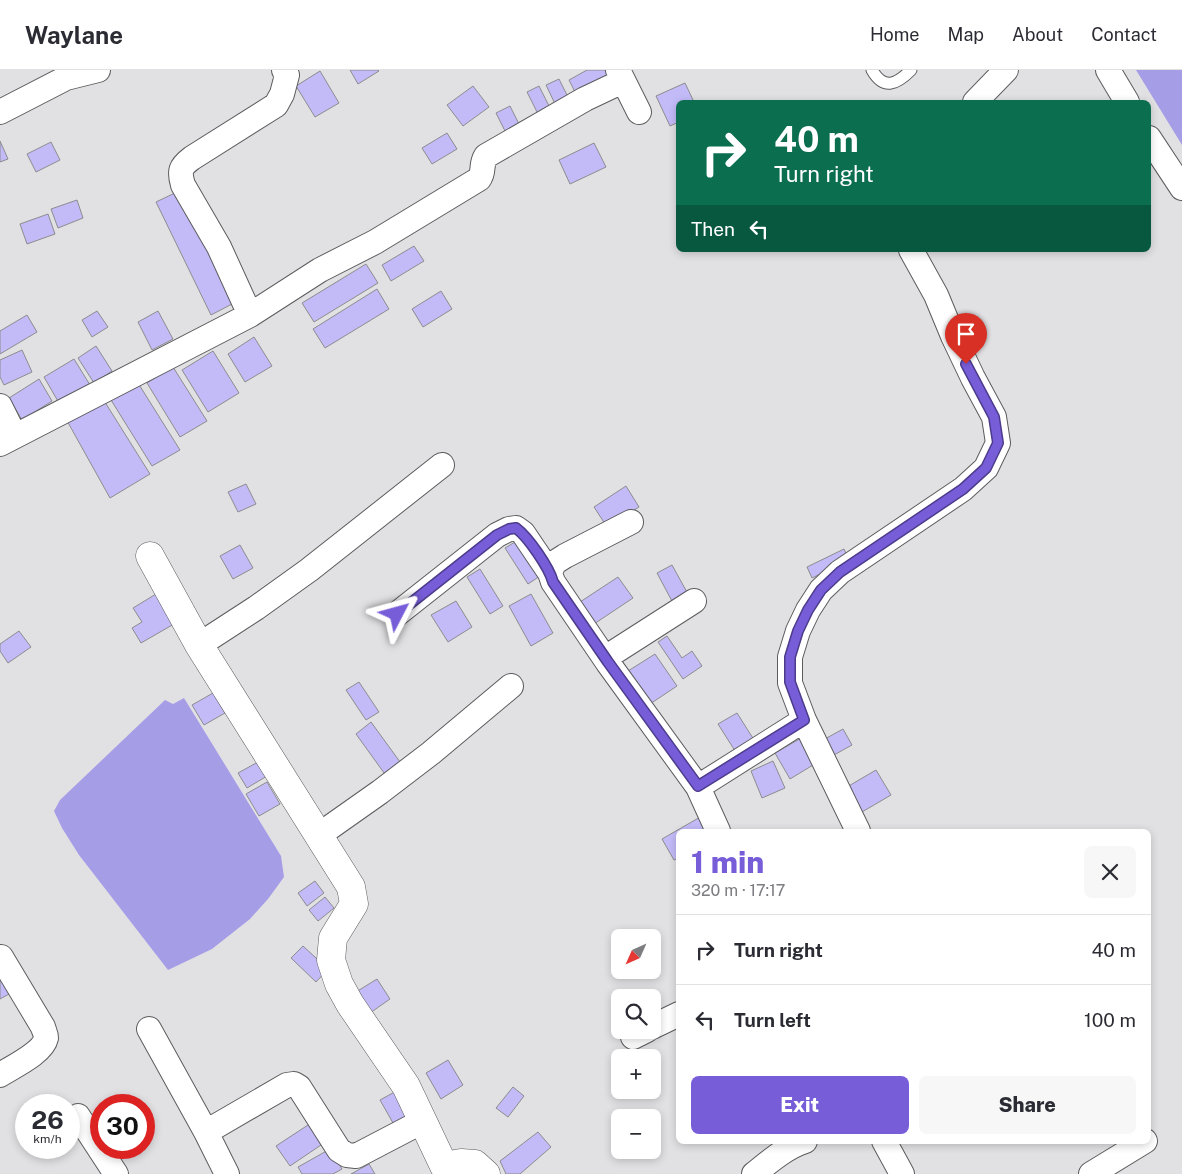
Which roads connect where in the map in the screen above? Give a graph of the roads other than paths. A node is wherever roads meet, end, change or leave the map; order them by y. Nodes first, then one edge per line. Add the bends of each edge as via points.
1 (98, 70) edge
2 (872, 70) edge
3 (911, 70) edge
4 (1006, 70) edge
5 (1108, 70) edge
6 (289, 72) edge
7 (65, 74) edge
8 (621, 76) edge
9 (977, 100) edge
10 (1126, 100) edge
11 (0, 112) edge
12 (639, 112) dead end
13 (1151, 141) edge
14 (1182, 188) edge
15 (912, 252) edge
16 (250, 315) junction
17 (0, 406) edge
18 (7, 440) edge
19 (442, 466) dead end
20 (630, 522) dead end
21 (150, 556) dead end
22 (550, 573) junction
23 (694, 601) dead end
24 (397, 614) dead end
25 (199, 645) junction
26 (605, 658) junction
27 (511, 686) dead end
28 (804, 720) junction
29 (698, 786) junction
30 (717, 829) edge
31 (857, 829) edge
32 (319, 835) junction
33 (0, 957) edge
34 (676, 1016) edge
35 (661, 1023) edge
36 (149, 1029) dead end
37 (0, 1075) edge
38 (80, 1119) edge
39 (423, 1122) junction
40 (206, 1132) junction
41 (796, 1144) edge
42 (883, 1144) edge
43 (1140, 1144) edge
44 (436, 1170) edge
45 (116, 1174) edge
46 (227, 1174) edge
47 (486, 1174) edge
48 (754, 1174) edge
49 (902, 1174) edge
50 (1091, 1174) edge

1 - 7 street
2 - 3 lane via 884,83 894,84
4 - 9 street
5 - 10 street
6 - 16 street via 276,106 192,158 183,165 180,174
7 - 11 street
8 - 12 street
8 - 16 street via 486,156 479,180 375,242 320,270
13 - 14 street
15 - 28 street via 994,417 998,443 986,468 963,489 840,572 821,590 798,631 790,657 790,682
16 - 18 street
17 - 18 street
19 - 25 street via 302,575
20 - 22 street via 554,563
21 - 25 street
22 - 24 street via 523,533 516,528 509,529
22 - 26 street
23 - 26 street
25 - 32 street
26 - 29 street
27 - 32 street via 394,781
28 - 29 street
28 - 31 street
29 - 30 street
32 - 39 street via 352,887 354,904 333,938 331,960 339,984 406,1086
33 - 37 street via 46,1036 37,1051
34 - 35 street
36 - 40 street
38 - 45 street
39 - 40 street via 356,1156 347,1155 339,1150 294,1084
39 - 44 street
40 - 46 street
41 - 48 street
42 - 49 street
43 - 50 street
44 - 47 street via 461,1163 475,1164

